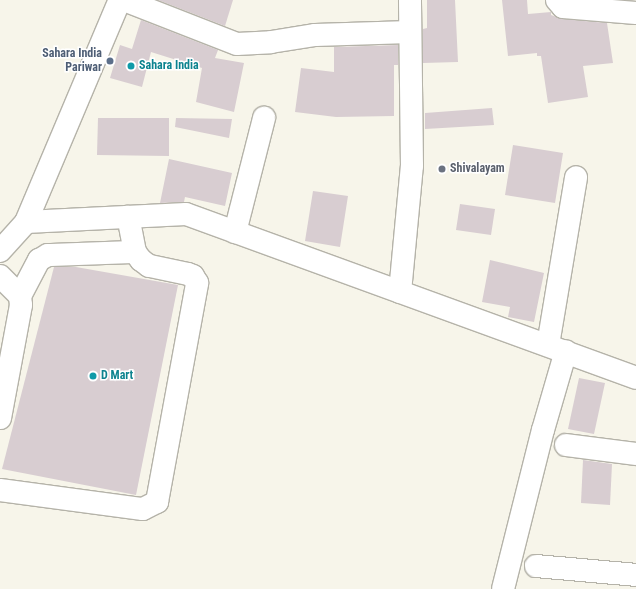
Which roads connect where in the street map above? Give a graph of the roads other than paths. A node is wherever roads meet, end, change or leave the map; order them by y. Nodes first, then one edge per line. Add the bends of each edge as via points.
1 (120, 0) edge
2 (124, 0) edge
3 (410, 0) edge
4 (557, 0) edge
5 (636, 12) edge
6 (410, 32) junction
7 (264, 118) dead end
8 (576, 178) dead end
9 (128, 217) junction
10 (26, 222) junction
11 (234, 232) junction
12 (0, 251) edge
13 (135, 252) junction
14 (0, 276) edge
15 (400, 292) junction
16 (20, 296) junction
17 (557, 348) junction
18 (636, 378) edge
19 (0, 418) edge
20 (566, 445) dead end
21 (636, 454) edge
22 (0, 490) edge
23 (536, 566) dead end
24 (636, 576) edge
25 (503, 589) edge

1 - 10 street
2 - 6 street via 237,44 315,35
3 - 6 street
4 - 5 street via 563,7
6 - 15 street via 412,166
7 - 11 street
8 - 17 street
9 - 10 street
9 - 11 street via 186,214
9 - 13 street
10 - 12 street
11 - 15 street
13 - 16 street via 48,255 39,260
13 - 22 street via 148,266 194,276 197,283 157,502 143,509
14 - 16 street
15 - 17 street
16 - 19 street via 21,305
17 - 18 street
17 - 25 street via 542,430
20 - 21 street
23 - 24 street

